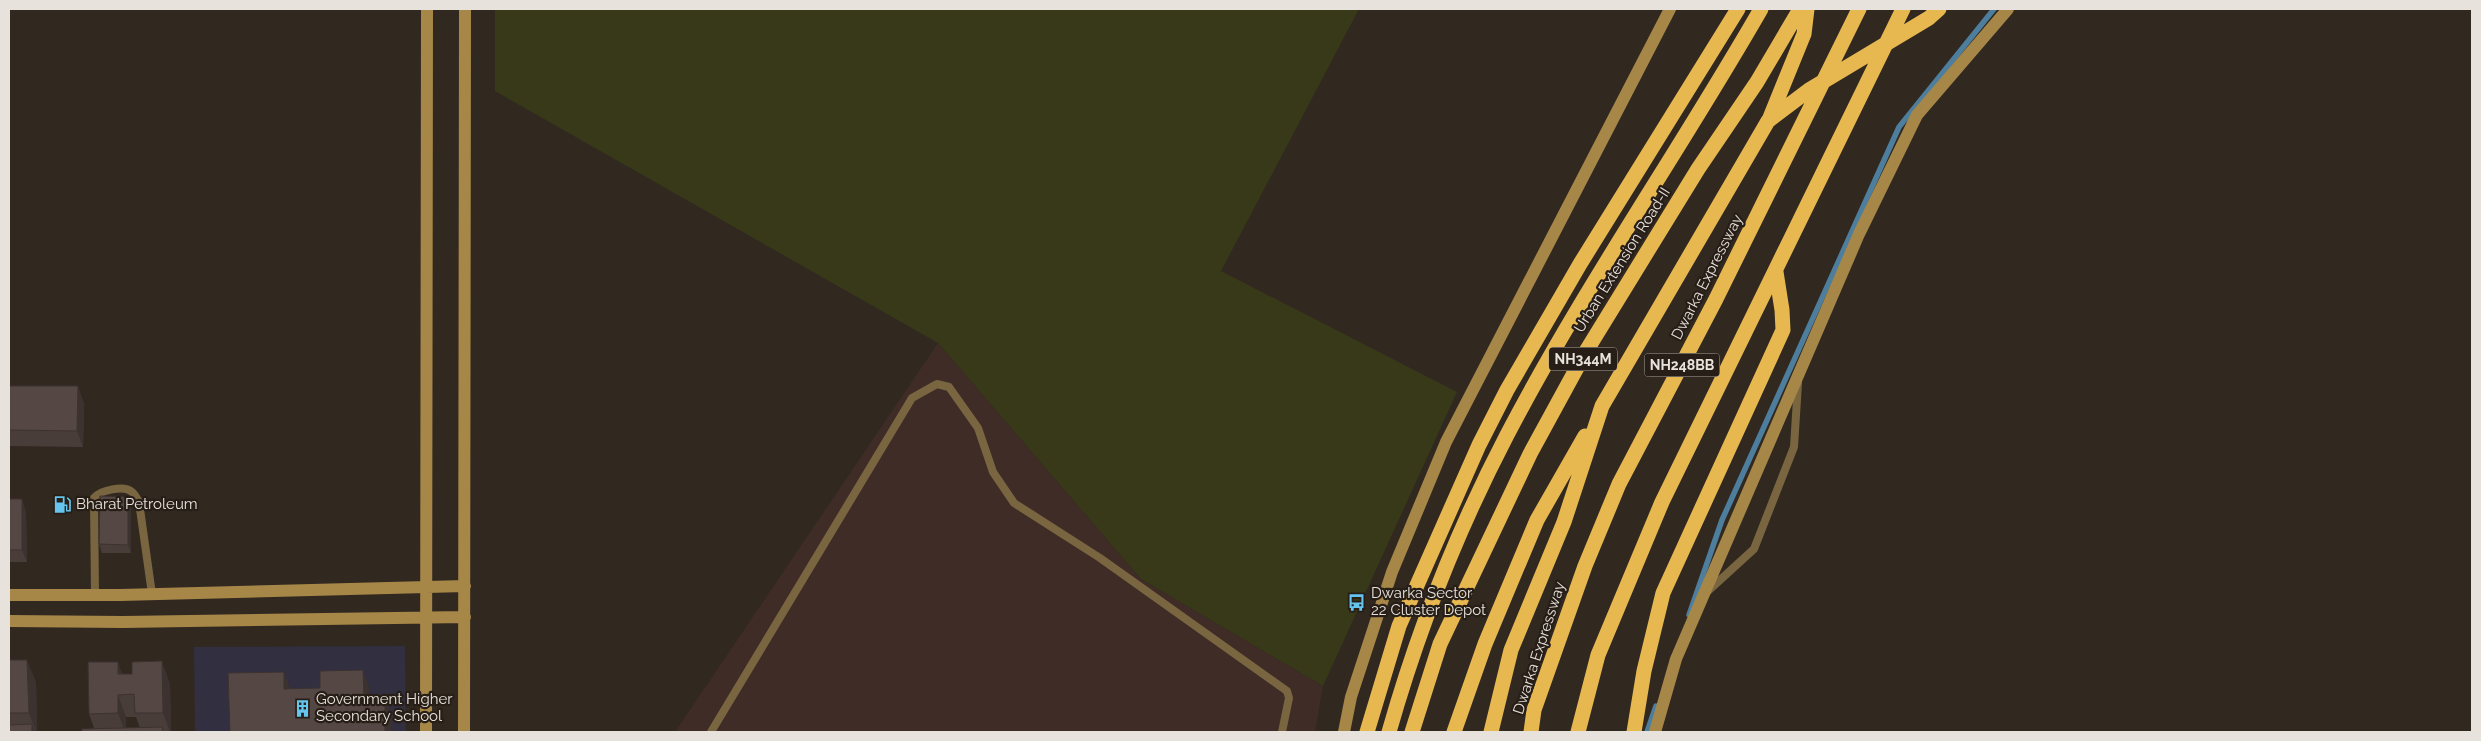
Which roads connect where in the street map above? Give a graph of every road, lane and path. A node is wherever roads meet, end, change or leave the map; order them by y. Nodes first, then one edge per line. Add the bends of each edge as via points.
1 (427, 9) edge
2 (465, 9) edge
3 (1670, 9) edge
4 (1738, 9) edge
5 (1761, 9) edge
6 (1860, 9) edge
7 (1904, 9) edge
8 (1938, 9) edge
9 (2008, 9) edge
10 (1801, 11) edge
11 (1768, 121) junction
12 (1776, 272) junction
13 (1798, 378) junction
14 (1602, 406) junction
15 (466, 586) junction
16 (426, 587) junction
17 (1706, 593) junction
18 (152, 594) junction
19 (9, 595) edge
20 (94, 595) junction
21 (426, 617) junction
22 (465, 617) junction
23 (9, 621) edge
24 (426, 732) edge
25 (464, 732) edge
26 (711, 732) edge
27 (1282, 732) edge
28 (1344, 732) edge
29 (1367, 732) edge
30 (1389, 732) edge
31 (1412, 732) edge
32 (1454, 732) edge
33 (1491, 732) edge
34 (1531, 732) edge
35 (1578, 732) edge
36 (1634, 732) edge
37 (1654, 732) edge

1 - 16 street
2 - 15 street
3 - 28 street via 1446,442 1392,572 1351,697
4 - 29 highway via 1642,161 1478,444 1399,626
5 - 30 highway via 1560,339 1506,436 1464,526 1408,665
6 - 34 highway, Dwarka Expressway / NH248BB via 1678,374 1619,484 1579,583 1534,710
7 - 12 highway, NH248BB
8 - 11 highway via 1929,18 1808,90
9 - 13 street via 1917,115 1859,234
10 - 11 highway via 1804,34
10 - 31 highway, Urban Extension Road-II / NH344M via 1698,169 1585,354 1530,454 1440,644
11 - 14 highway
12 - 35 highway, NH248BB via 1707,408 1643,547 1598,655
12 - 36 highway via 1783,330 1663,592 1644,671
13 - 17 street
13 - 17 lane via 1794,448 1754,549
14 - 32 highway via 1538,520 1485,644
14 - 33 highway via 1564,522 1511,650
15 - 16 street
15 - 22 street
16 - 18 street
16 - 21 street
17 - 37 street via 1676,659
18 - 20 street
18 - 20 lane via 139,502 126,488 101,492 94,498
19 - 20 street
21 - 22 street
21 - 23 street
21 - 24 street
22 - 25 street
26 - 27 lane via 912,398 937,384 949,387 978,428 993,472 1014,503 1100,558 1287,691 1289,698

